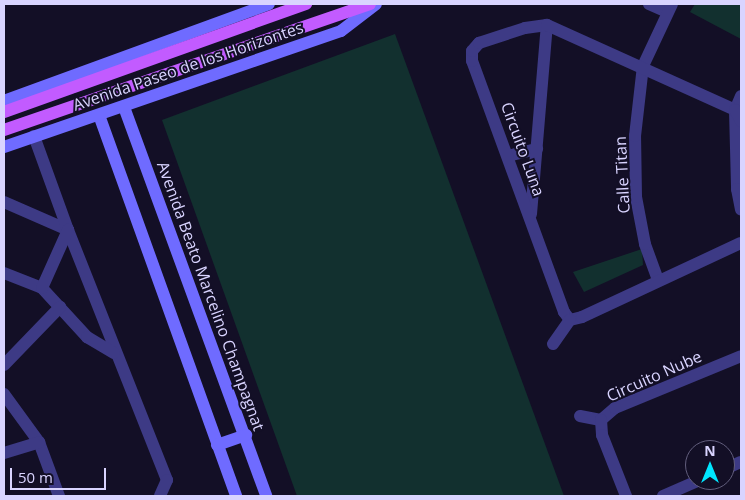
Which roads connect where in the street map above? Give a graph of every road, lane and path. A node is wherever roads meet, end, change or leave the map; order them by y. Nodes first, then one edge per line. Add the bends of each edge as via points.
1 (269, 4) edge
2 (306, 4) edge
3 (370, 4) edge
4 (376, 4) edge
5 (649, 4) edge
6 (669, 8) edge
7 (547, 25) junction
8 (643, 66) junction
9 (741, 96) edge
10 (4, 101) edge
11 (124, 107) junction
12 (4, 112) edge
13 (99, 115) junction
14 (738, 116) edge
15 (4, 130) edge
16 (34, 136) junction
17 (4, 146) edge
18 (537, 149) junction
19 (508, 156) junction
20 (4, 202) edge
21 (741, 210) edge
22 (531, 220) junction
23 (68, 230) junction
24 (741, 243) edge
25 (4, 273) edge
26 (658, 280) junction
27 (42, 288) junction
28 (60, 307) junction
29 (570, 320) junction
30 (553, 344) dead end
31 (114, 353) junction
32 (741, 356) edge
33 (4, 365) edge
34 (4, 394) edge
35 (580, 416) dead end
36 (601, 420) junction
37 (246, 436) junction
38 (39, 442) junction
39 (217, 445) junction
40 (4, 453) edge
41 (685, 486) edge
42 (163, 495) edge
43 (59, 496) edge
44 (236, 496) edge
45 (266, 496) edge
46 (626, 496) edge
47 (663, 496) edge

1 - 10 street, Avenida Paseo de los Horizontes
2 - 12 main road, Avenida Paseo de los Horizontes
3 - 15 main road, Avenida Paseo de los Horizontes
4 - 11 street, Avenida Paseo de los Horizontes via 341,31
5 - 6 street
6 - 8 street
7 - 8 street
7 - 18 street
7 - 19 street, Circuito Luna via 525,28 479,43 472,51 472,61
8 - 14 street
8 - 26 street, Calle Titan via 635,136 636,197 645,244
9 - 14 street
11 - 13 street, Avenida Paseo de los Horizontes
11 - 37 street, Avenida Beato Marcelino Champagnat
13 - 16 street, Avenida Paseo de los Horizontes
13 - 39 street
14 - 21 street via 736,189
16 - 17 street, Avenida Paseo de los Horizontes
16 - 23 street
18 - 19 street
18 - 22 street
19 - 22 street, Circuito Luna
20 - 23 street
22 - 29 street, Circuito Luna via 564,312
23 - 27 street
23 - 31 street
24 - 26 street
25 - 27 street
26 - 29 street via 582,318
27 - 28 street
28 - 31 street via 88,337
28 - 33 street
29 - 30 street
31 - 42 street via 167,480
32 - 36 street, Circuito Nube via 615,408
34 - 38 street
35 - 36 street
36 - 46 street, Circuito Nube via 602,436
37 - 39 street
37 - 45 street, Avenida Beato Marcelino Champagnat
38 - 40 street
38 - 43 street
39 - 44 street
41 - 47 street

